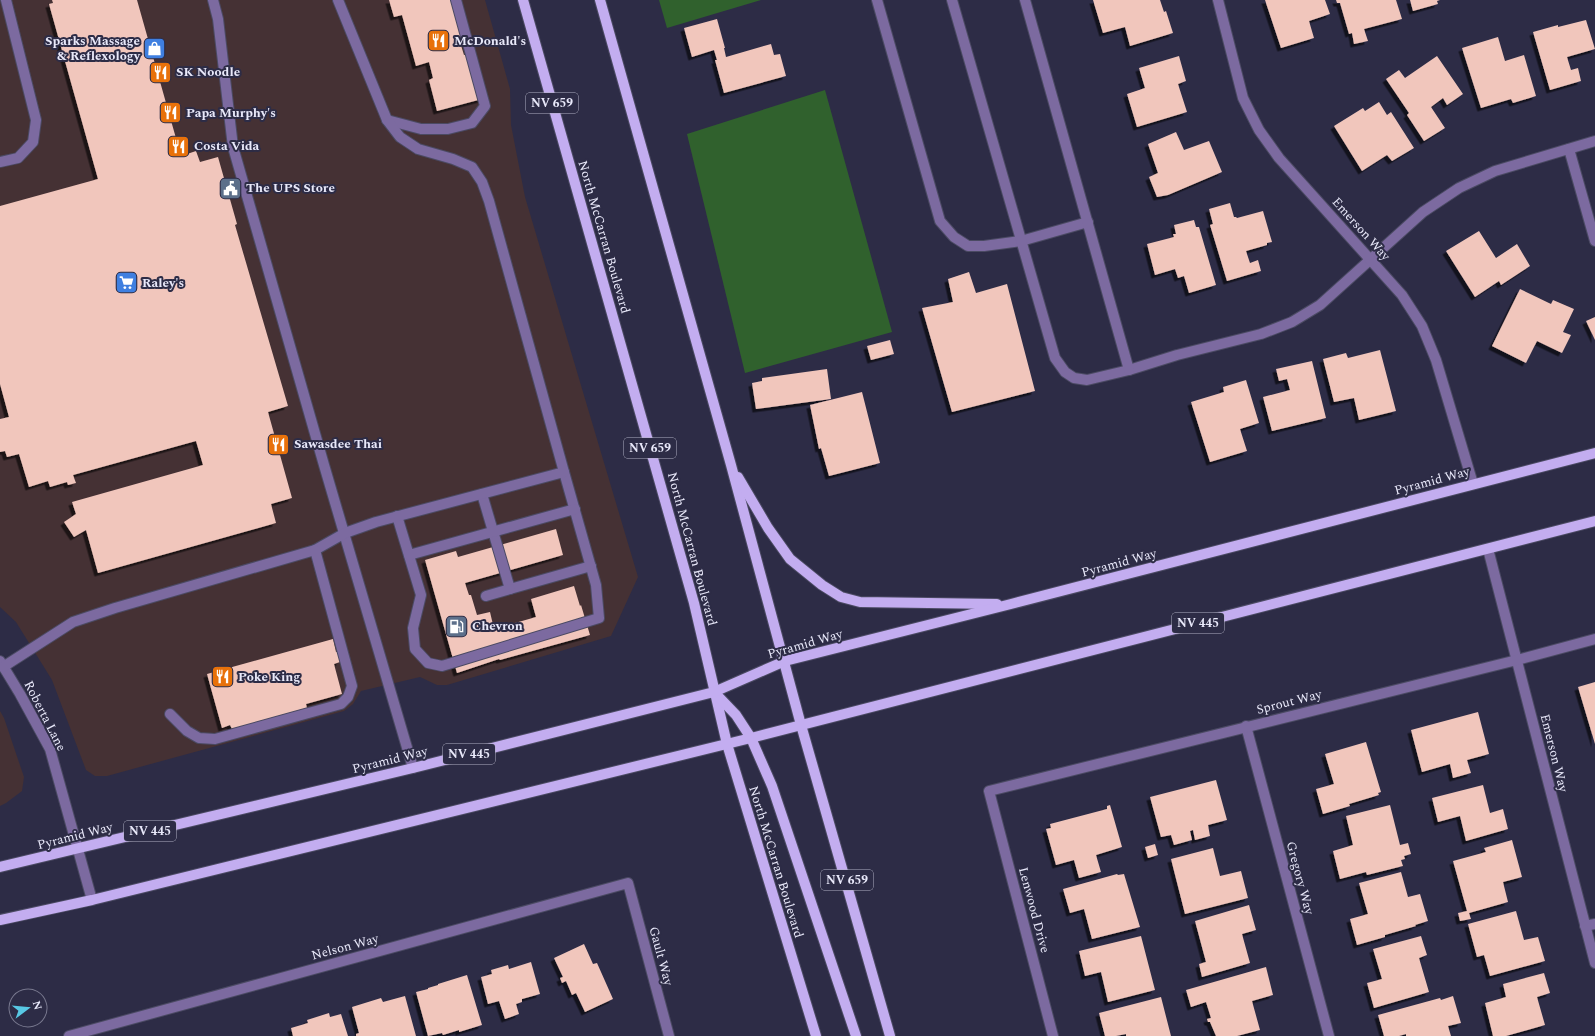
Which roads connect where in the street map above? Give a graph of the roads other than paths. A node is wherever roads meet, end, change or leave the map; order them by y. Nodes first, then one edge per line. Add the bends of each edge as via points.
1 (6, 0) edge
2 (213, 0) edge
3 (338, 0) edge
4 (456, 0) edge
5 (524, 0) edge
6 (600, 0) edge
7 (877, 0) edge
8 (952, 0) edge
9 (1025, 0) edge
10 (1218, 0) edge
11 (387, 120) junction
12 (1595, 141) edge
13 (1569, 149) junction
14 (0, 162) edge
15 (1088, 222) junction
16 (1021, 241) junction
17 (1595, 241) edge
18 (1371, 260) junction
19 (1129, 370) junction
20 (1595, 453) edge
21 (731, 466) junction
22 (564, 472) junction
23 (1473, 484) junction
24 (482, 494) junction
25 (575, 509) junction
26 (397, 516) junction
27 (1595, 521) edge
28 (493, 531) junction
29 (345, 533) junction
30 (1488, 549) junction
31 (315, 550) junction
32 (409, 555) junction
33 (591, 566) junction
34 (510, 589) junction
35 (486, 596) dead end
36 (1011, 604) junction
37 (1595, 639) edge
38 (1517, 660) junction
39 (784, 661) junction
40 (2, 664) edge
41 (714, 692) junction
42 (170, 714) dead end
43 (801, 725) junction
44 (1246, 726) junction
45 (751, 738) junction
46 (727, 744) junction
47 (413, 768) junction
48 (989, 791) joint
49 (78, 848) junction
50 (0, 868) edge
51 (628, 883) joint
52 (92, 900) junction
53 (0, 920) edge
54 (1590, 925) edge
55 (1595, 963) edge
56 (69, 1036) edge
57 (669, 1036) edge
58 (816, 1036) edge
59 (856, 1036) edge
60 (890, 1036) edge
61 (1054, 1036) edge
62 (1329, 1036) edge

1 - 14 street via 36,120 33,142 18,158
2 - 29 street via 218,19 233,147
3 - 11 street
4 - 11 street via 485,106 472,123 448,129 421,129
5 - 41 main road, North McCarran Boulevard / NV 659 via 694,602
6 - 21 main road, NV 659
7 - 16 street via 940,220 954,237 968,246
8 - 16 street
9 - 15 street
10 - 18 street, Emerson Way via 1243,98 1259,130 1279,158
11 - 22 street via 400,137 418,149 472,167 482,182
12 - 13 street
13 - 17 street
13 - 18 street via 1496,171 1459,188 1423,212
15 - 16 street
15 - 19 street
16 - 19 street via 1055,358 1066,372 1074,378 1087,380
18 - 19 street via 1320,305 1292,322 1261,334
18 - 23 street, Emerson Way via 1402,295 1422,326 1436,360
20 - 23 main road, Pyramid Way / NV 445
21 - 36 main road via 790,559 822,585 842,597 860,602
21 - 39 main road, NV 659
22 - 24 street
22 - 25 street
23 - 36 main road, Pyramid Way / NV 445
24 - 26 street
24 - 28 street
25 - 28 street
25 - 33 street
26 - 29 street
26 - 32 street
27 - 30 main road, NV 445
28 - 32 street
28 - 34 street
29 - 31 street
29 - 47 street
30 - 38 street, Emerson Way
30 - 43 main road, NV 445
31 - 40 street via 73,622
31 - 42 street via 352,686 348,697 341,704 215,739 199,738 187,731
32 - 33 street via 421,595 413,628 415,649 428,663 442,666 598,618 596,585
33 - 34 street
34 - 35 street
36 - 39 main road, Pyramid Way / NV 445
37 - 38 street, Sprout Way
38 - 44 street, Sprout Way
38 - 54 street, Emerson Way
39 - 41 main road, Pyramid Way / NV 445
39 - 43 main road, NV 659
40 - 49 street, Roberta Lane via 50,749
41 - 45 main road via 736,715
41 - 46 main road, North McCarran Boulevard / NV 659
41 - 47 main road, Pyramid Way / NV 445
43 - 45 main road, NV 445
43 - 60 main road, NV 659
44 - 48 street, Sprout Way
44 - 62 street, Gregory Way
45 - 46 main road, NV 445
45 - 59 main road via 776,799
46 - 52 main road, NV 445
46 - 58 main road, North McCarran Boulevard / NV 659
47 - 49 main road, Pyramid Way / NV 445
48 - 61 street, Lenwood Drive
49 - 50 main road, Pyramid Way / NV 445
49 - 52 street, Roberta Lane
51 - 56 street, Nelson Way
51 - 57 street, Gault Way
52 - 53 main road, NV 445
54 - 55 street, Emerson Way

